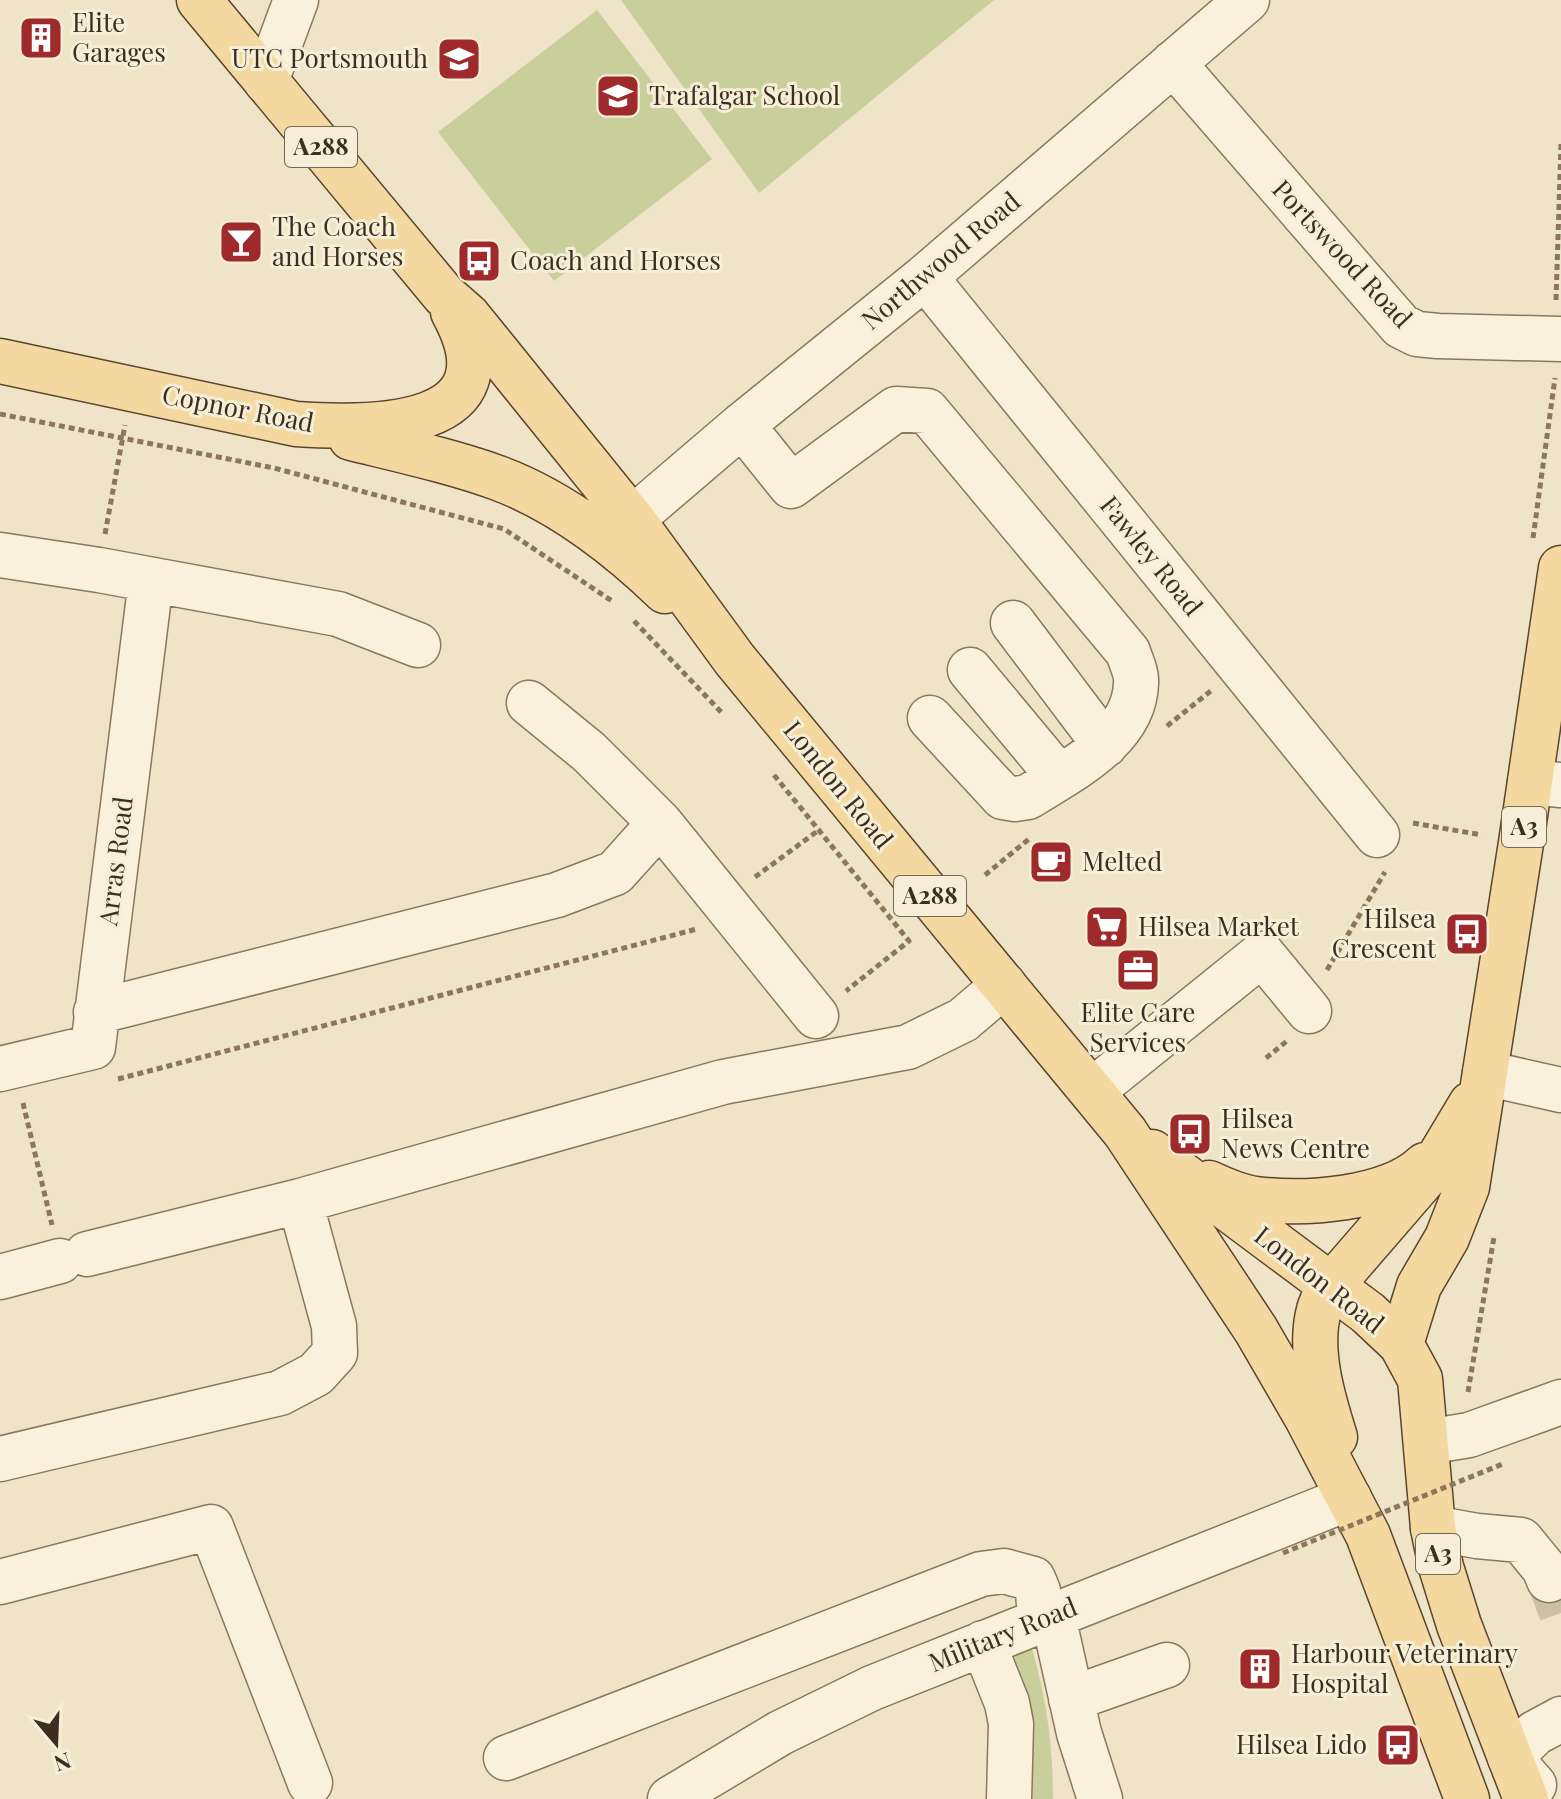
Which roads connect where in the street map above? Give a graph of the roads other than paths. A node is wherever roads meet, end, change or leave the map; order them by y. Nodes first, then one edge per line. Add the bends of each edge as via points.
1 (199, 0) edge
2 (296, 0) edge
3 (1247, 0) edge
4 (1173, 63) junction
5 (266, 81) junction
6 (925, 277) junction
7 (444, 295) junction
8 (1558, 339) edge
9 (0, 361) edge
10 (296, 424) junction
11 (742, 425) junction
12 (632, 519) junction
13 (0, 555) edge
14 (1547, 555) edge
15 (151, 580) junction
16 (1013, 623) dead end
17 (418, 645) dead end
18 (735, 660) junction
19 (970, 670) dead end
20 (529, 703) dead end
21 (930, 718) dead end
22 (1105, 745) junction
23 (1059, 777) junction
24 (1546, 784) edge
25 (660, 823) junction
26 (1390, 842) road end
27 (1004, 985) junction
28 (1311, 1006) road end
29 (96, 1012) junction
30 (816, 1016) road end
31 (0, 1069) edge
32 (1484, 1079) junction
33 (1561, 1090) edge
34 (1092, 1091) junction
35 (1125, 1132) junction
36 (1450, 1141) junction
37 (300, 1201) junction
38 (0, 1277) edge
39 (1330, 1287) junction
40 (1401, 1344) junction
41 (1561, 1402) edge
42 (1444, 1439) junction
43 (0, 1459) edge
44 (1359, 1517) junction
45 (1449, 1531) junction
46 (1541, 1538) edge
47 (1549, 1580) tunnel mouth
48 (0, 1582) edge
49 (1047, 1618) junction
50 (983, 1643) junction
51 (1167, 1665) dead end
52 (1071, 1699) junction
53 (1561, 1719) edge
54 (506, 1758) dead end
55 (1510, 1758) junction
56 (310, 1783) dead end
57 (670, 1799) edge
58 (1009, 1799) edge
59 (1100, 1799) edge
60 (1467, 1799) edge
61 (1526, 1799) edge
62 (1546, 1799) edge

1 - 5 main road, A288
2 - 5 street
3 - 4 street, Northwood Road
4 - 6 street, Northwood Road
4 - 8 street, Portswood Road via 1401,326 1438,336
5 - 7 main road, A288
6 - 11 street, Northwood Road
6 - 26 street, Fawley Road
7 - 10 main road, Copnor Road / A288 via 467,341 470,368 447,404 389,424
7 - 12 main road, London Road via 468,316
9 - 10 main road, Copnor Road / A288
10 - 18 main road, London Road via 463,467 543,499 656,583
11 - 12 street, Northwood Road
11 - 22 street via 791,486 896,409 927,411 1128,652 1137,679 1135,700
12 - 18 main road, London Road
13 - 15 street
14 - 24 main road, A3
15 - 17 street via 338,614
15 - 29 street, Arras Road
16 - 22 street
18 - 27 main road, London Road / A288
19 - 23 street
20 - 25 street via 589,752
21 - 23 street via 1003,797 1028,797
22 - 23 street
24 - 32 main road, A3
25 - 29 street via 615,873 557,895
25 - 30 street
27 - 34 main road, London Road / A288
27 - 37 street via 963,1020 908,1047 723,1082
28 - 34 street via 1262,954
29 - 31 street, Arras Road via 93,1047
32 - 33 street
32 - 36 main road, A3
32 - 40 main road, A3 via 1467,1187 1447,1238 1419,1286
34 - 35 main road, London Road / A288
35 - 36 main road, London Road via 1234,1194 1288,1201 1362,1194 1401,1183
35 - 39 main road, London Road
35 - 44 main road, London Road via 1256,1330
36 - 39 main road, A3 via 1415,1190
37 - 38 street
37 - 43 street via 334,1326 335,1353 316,1374 280,1393
39 - 40 main road, London Road
39 - 44 main road, A3 via 1319,1309 1318,1369
40 - 42 main road, London Road / A3
41 - 42 street
42 - 45 main road, London Road / A3
44 - 49 street, Military Road
44 - 60 main road, London Road / A3
45 - 46 street
45 - 55 main road, London Road / A3 via 1441,1567
46 - 47 street
48 - 56 street via 211,1527
49 - 50 street, Military Road
49 - 52 street
49 - 54 street via 1033,1579 1004,1571 981,1574
50 - 57 street, Military Road via 834,1705
50 - 58 street via 1011,1724
51 - 52 street
52 - 59 street
53 - 55 street via 1535,1733
55 - 61 main road, London Road / A3
55 - 62 street

